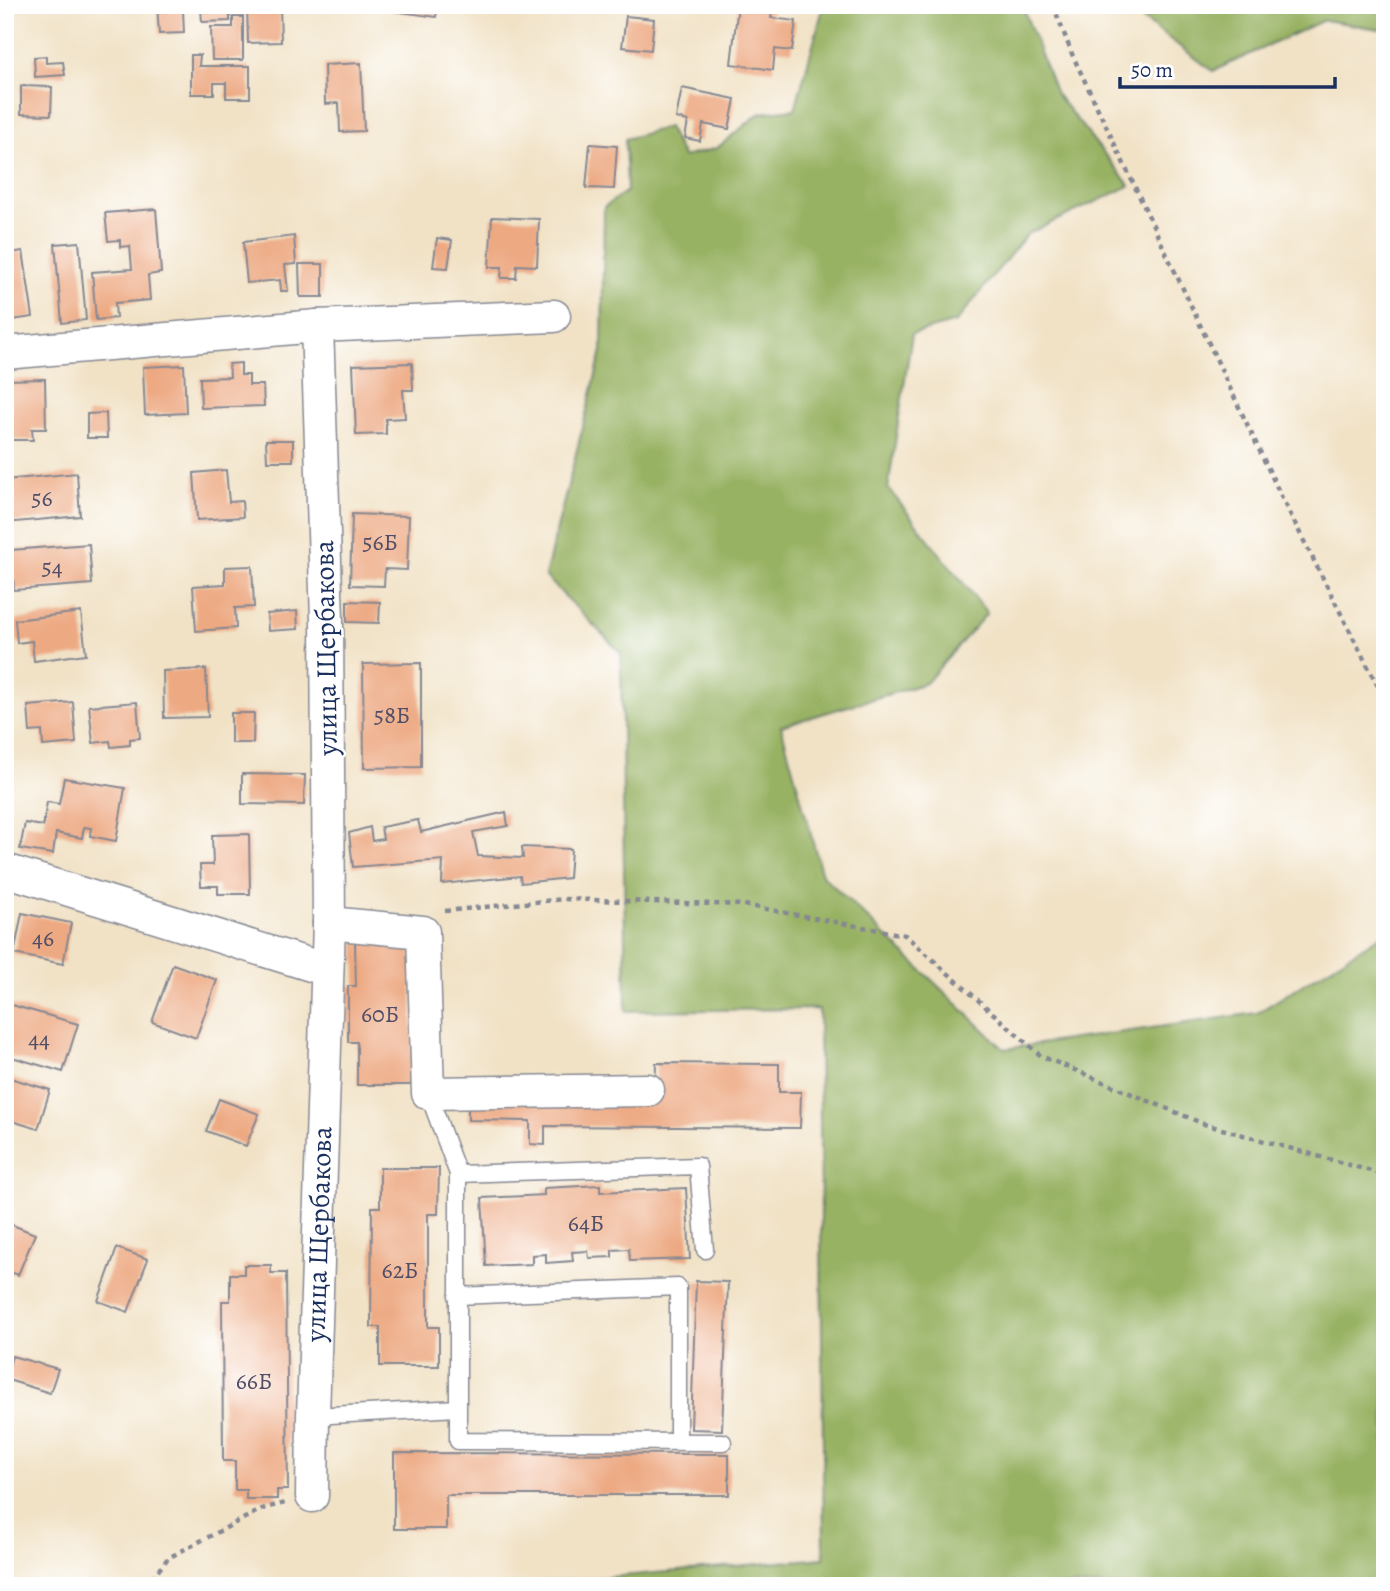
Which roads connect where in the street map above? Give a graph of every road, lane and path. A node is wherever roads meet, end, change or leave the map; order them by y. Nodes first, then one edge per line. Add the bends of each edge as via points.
1 (1053, 5) edge
2 (554, 316) dead end
3 (317, 326) junction
4 (5, 353) edge
5 (1385, 700) edge
6 (5, 870) edge
7 (329, 923) junction
8 (423, 932) junction
9 (327, 971) junction
10 (648, 1090) dead end
11 (428, 1093) junction
12 (458, 1174) junction
13 (1385, 1175) edge
14 (705, 1250) dead end
15 (457, 1296) junction
16 (458, 1408) junction
17 (313, 1416) junction
18 (678, 1442) junction
19 (723, 1442) dead end
20 (313, 1496) joint
21 (146, 1586) edge

1 - 5 path via 1282,498
2 - 3 street
3 - 4 street
3 - 7 street, улица Щербакова via 327,620
6 - 9 street
7 - 8 street
7 - 9 street, улица Щербакова
8 - 11 street
8 - 13 path via 436,912 565,899 744,905 905,935 1041,1056 1204,1124
9 - 17 street, улица Щербакова
10 - 11 street
11 - 12 lane
12 - 14 lane via 698,1166
12 - 15 lane
15 - 16 lane
15 - 18 lane via 678,1287
16 - 17 lane
16 - 18 lane via 458,1441
17 - 20 street, улица Щербакова
18 - 19 lane
20 - 21 path via 262,1509 168,1558

